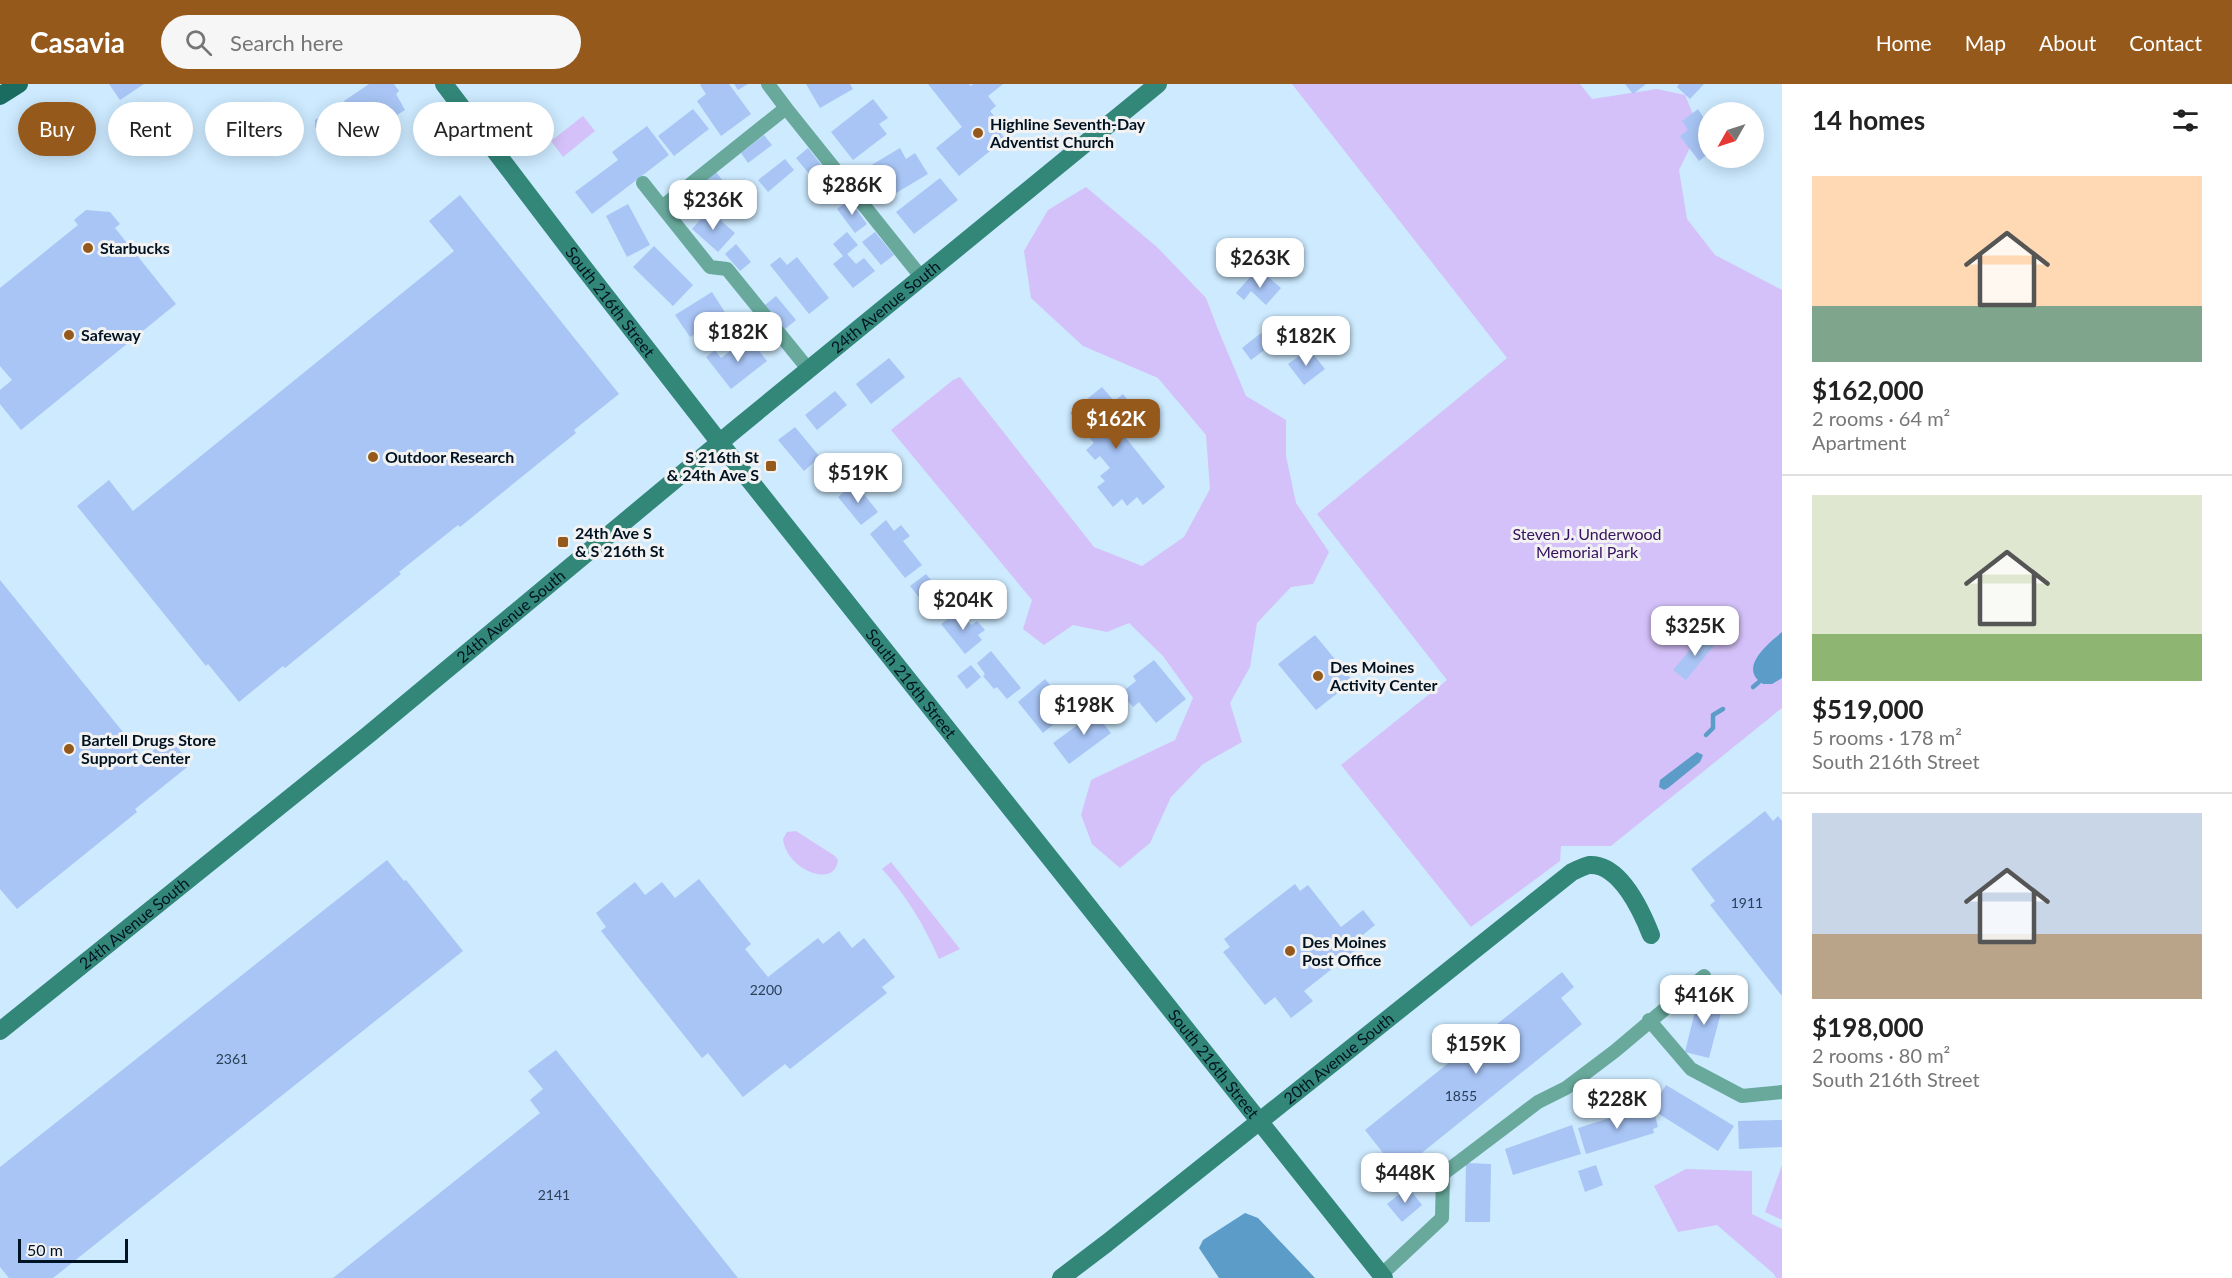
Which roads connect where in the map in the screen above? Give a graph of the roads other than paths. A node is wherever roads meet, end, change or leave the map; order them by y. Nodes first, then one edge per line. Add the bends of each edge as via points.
1 (19, 84) edge
2 (444, 84) edge
3 (768, 84) edge
4 (1158, 84) edge
5 (0, 96) edge
6 (786, 108) junction
7 (643, 183) dead end
8 (662, 207) junction
9 (922, 278) junction
10 (809, 369) junction
11 (720, 443) junction
12 (1651, 935) dead end
13 (1704, 976) dead end
14 (1649, 1020) junction
15 (0, 1031) edge
16 (1782, 1092) edge
17 (1259, 1120) junction
18 (1383, 1276) edge
19 (1061, 1278) edge

1 - 5 main road
2 - 11 street, South 216th Street
3 - 6 street
4 - 9 street, 24th Avenue South
6 - 8 street
6 - 9 street
7 - 8 street
8 - 10 street via 710,267 727,269
9 - 10 street, 24th Avenue South
10 - 11 street, 24th Avenue South
11 - 15 street, 24th Avenue South via 368,735
11 - 17 street, South 216th Street
12 - 17 street, 20th Avenue South via 1642,912 1613,874 1589,865 1572,872
13 - 14 street
14 - 16 street via 1691,1069 1742,1096
14 - 18 street via 1566,1088 1538,1102 1443,1174 1442,1218
17 - 18 street, South 216th Street
17 - 19 street, 20th Avenue South

